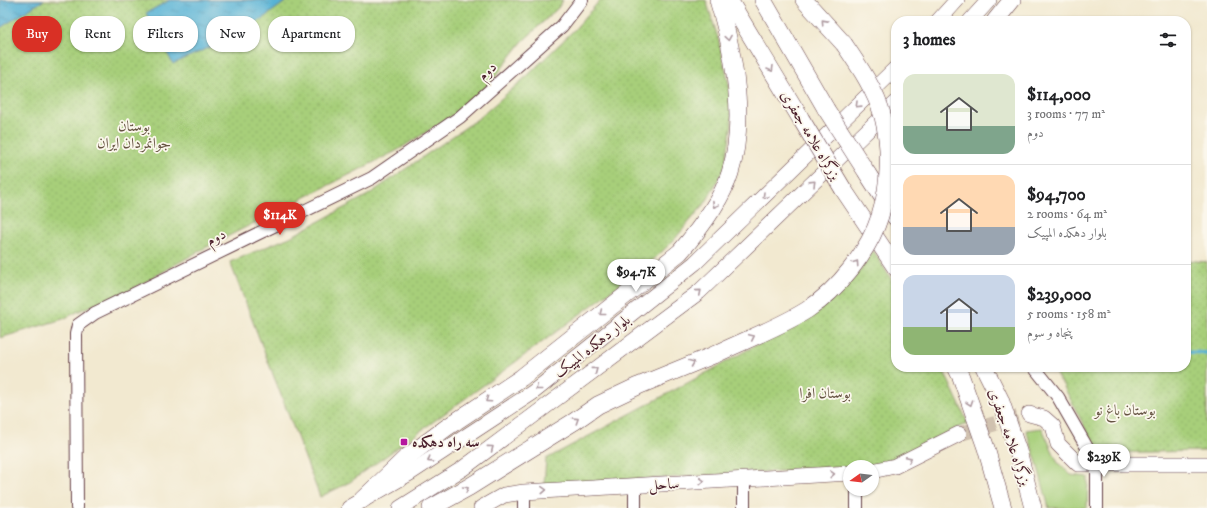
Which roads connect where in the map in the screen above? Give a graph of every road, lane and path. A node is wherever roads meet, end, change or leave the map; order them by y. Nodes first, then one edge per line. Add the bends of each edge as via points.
1 (582, 0) edge
2 (718, 0) edge
3 (729, 0) edge
4 (763, 0) edge
5 (804, 0) edge
6 (957, 0) edge
7 (989, 0) edge
8 (1012, 0) edge
9 (943, 16) edge
10 (975, 16) edge
11 (999, 16) edge
12 (891, 73) edge
13 (891, 108) edge
14 (891, 210) edge
15 (891, 261) edge
16 (958, 372) edge
17 (986, 372) edge
18 (1038, 372) edge
19 (1029, 414) tunnel mouth
20 (959, 434) tunnel mouth
21 (1207, 464) edge
22 (1097, 465) junction
23 (879, 470) edge
24 (843, 473) edge
25 (744, 479) junction
26 (635, 485) junction
27 (524, 492) junction
28 (857, 496) edge
29 (356, 504) edge
30 (76, 508) edge
31 (400, 508) edge
32 (432, 508) edge
33 (481, 508) edge
34 (524, 508) edge
35 (635, 508) edge
36 (744, 508) edge
37 (857, 508) edge
38 (1003, 508) edge
39 (1033, 508) edge
40 (1097, 508) edge

1 - 30 street, دوم via 562,26 460,117 372,178 95,313 78,325
2 -> 29 highway via 727,29 738,96 737,144 730,174 700,229 680,252 521,378 407,457
3 -> 15 highway, بزرگراه علامه جعفری, bridge via 843,189
4 - 14 highway, بزرگراه علامه جعفری, bridge via 826,109
32 -> 5 highway, bridge via 598,405 716,354 807,310 834,288 855,265 880,217 885,196 888,147 882,116 871,88 844,44
6 - 9 main road
7 - 10 main road
8 - 11 highway
12 -> 29 main road, بلوار دهکده المپیک via 695,263 532,393 410,473
31 -> 13 main road, بلوار دهکده المپیک via 462,469 699,292
16 -> 38 highway, بزرگراه علامه جعفری via 986,448
17 - 39 highway, بزرگراه علامه جعفری via 1000,399 1018,451
18 - 22 street via 1058,397
19 - 22 main road via 1044,418 1054,426 1058,444 1078,464
23 -> 20 main road via 896,466
21 - 22 main road
22 - 40 street
25 -> 24 main road, ساحل
26 -> 25 main road, ساحل
25 - 36 street
27 -> 26 main road, ساحل
26 - 35 street
27 - 33 main road, ساحل via 504,495
27 - 34 street
28 - 37 street

